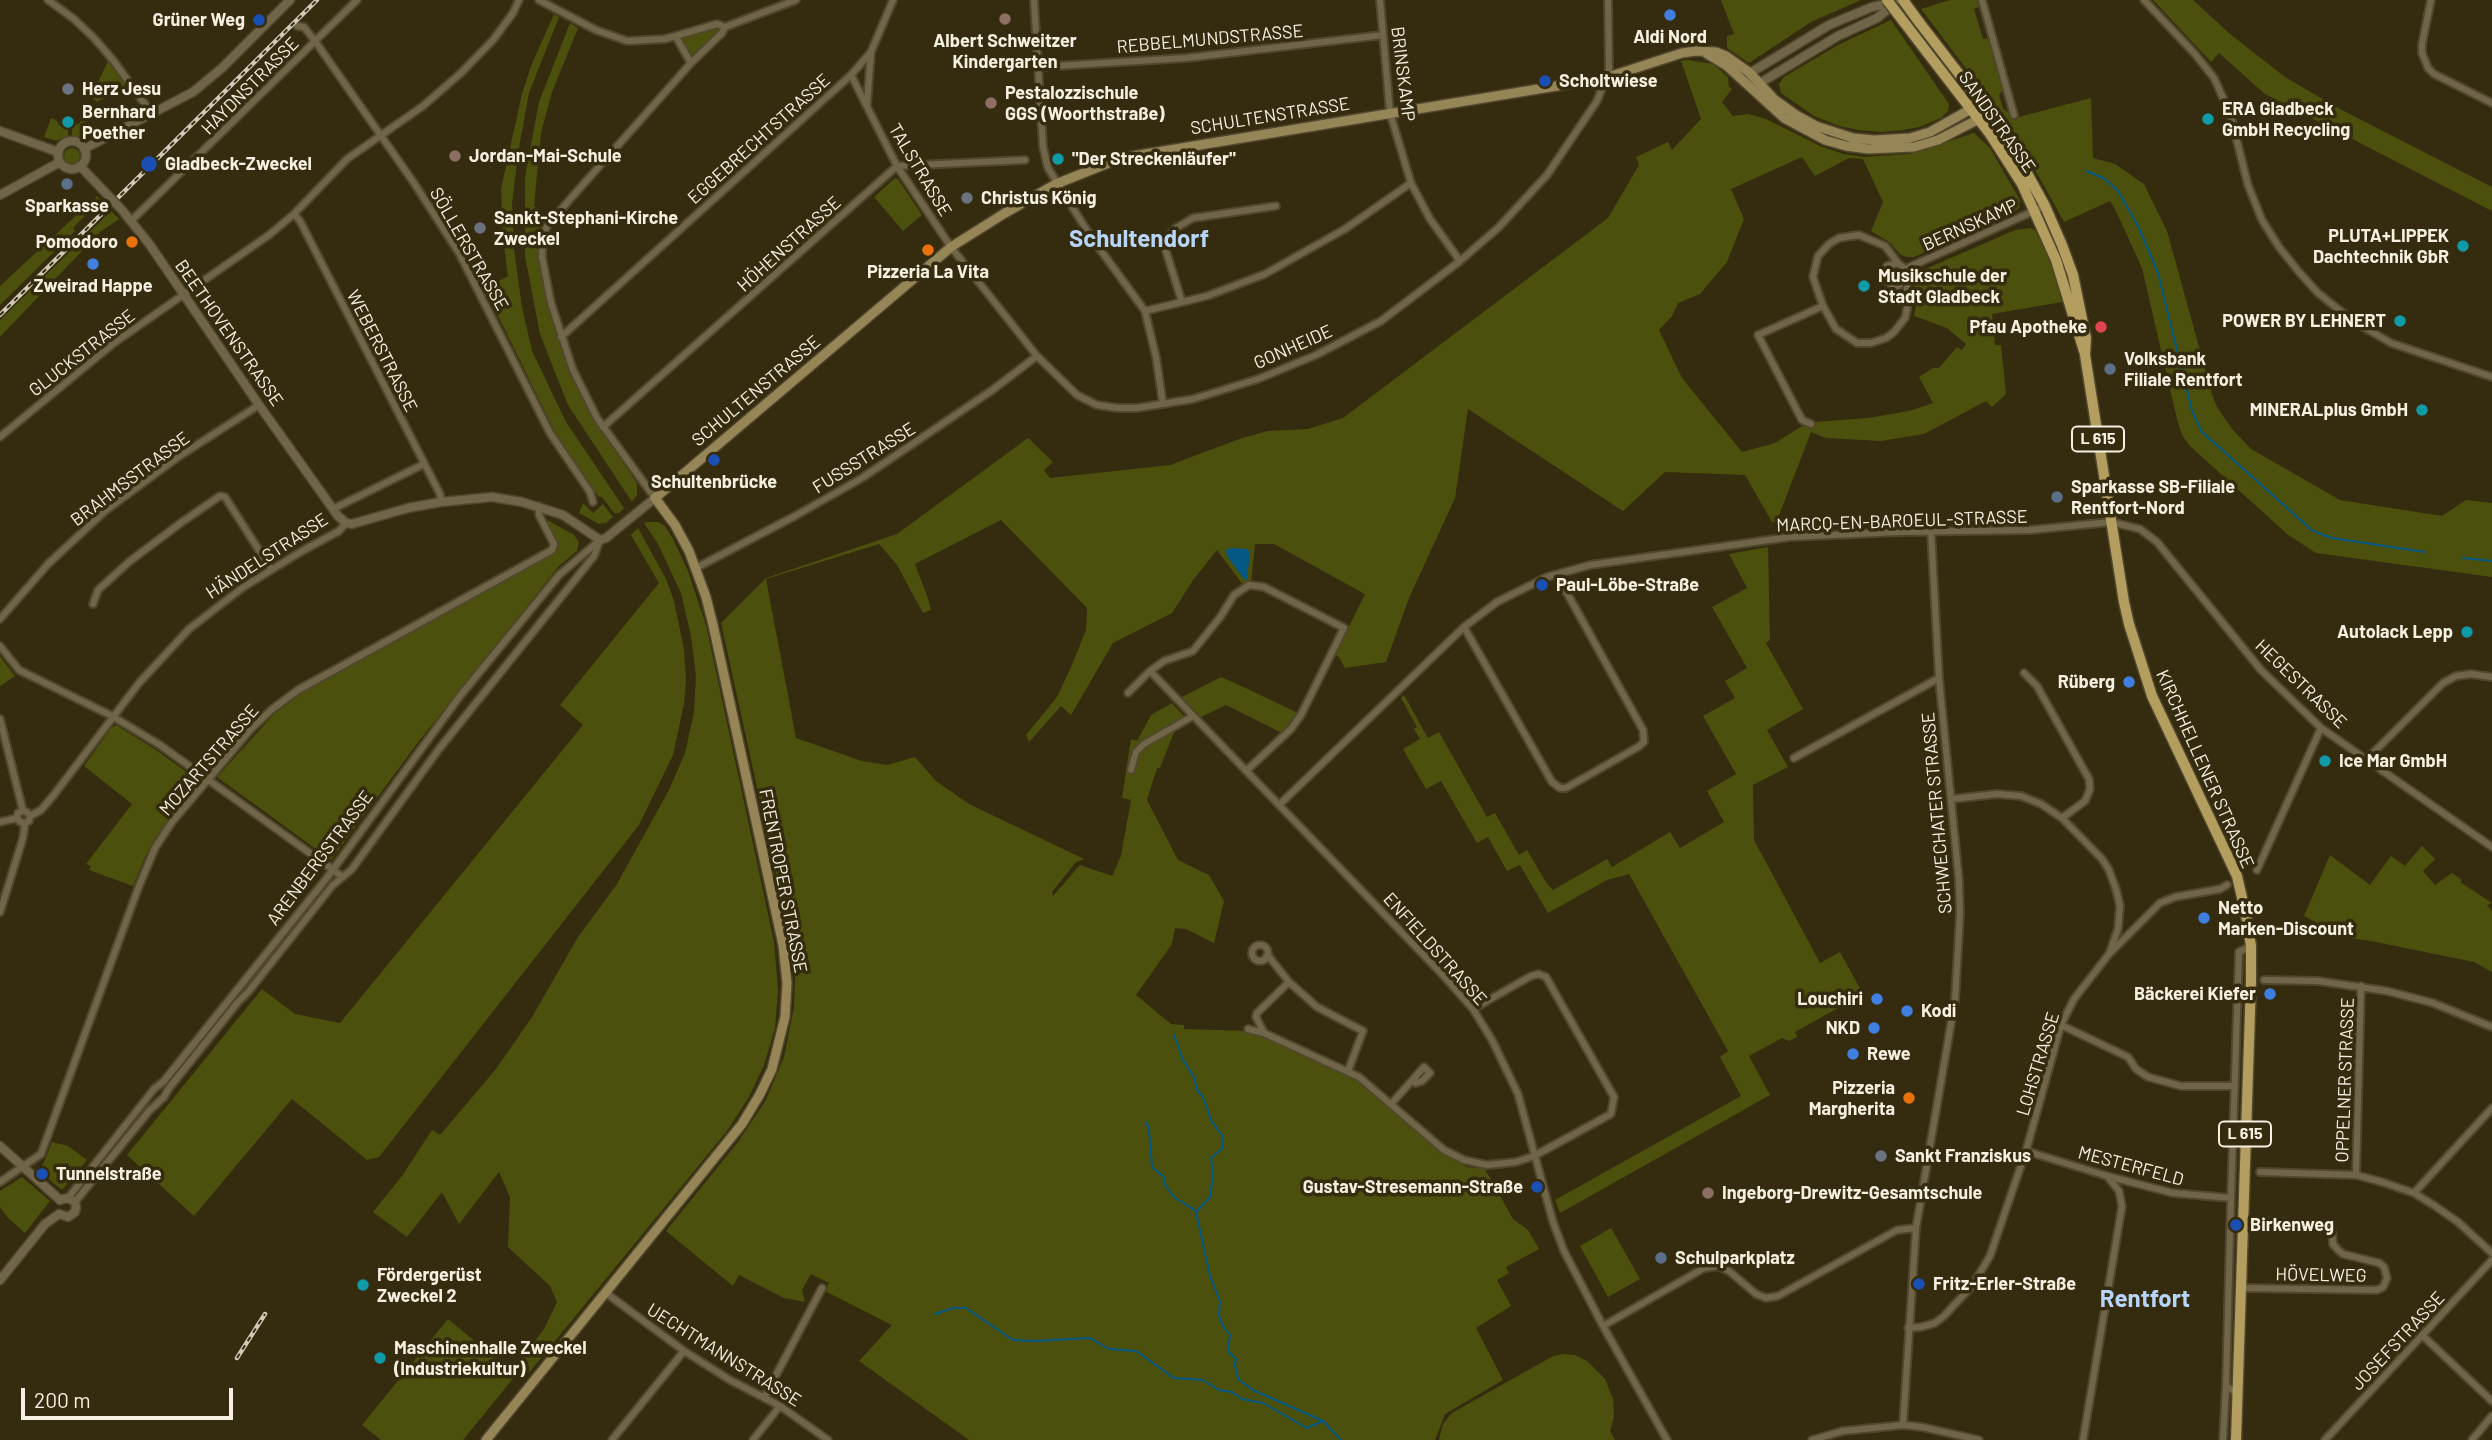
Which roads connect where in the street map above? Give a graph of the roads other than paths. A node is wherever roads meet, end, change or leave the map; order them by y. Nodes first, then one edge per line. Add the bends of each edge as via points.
1 (48, 0) edge
2 (357, 0) edge
3 (519, 0) edge
4 (539, 0) edge
5 (796, 0) edge
6 (893, 0) edge
7 (1034, 0) edge
8 (1380, 0) edge
9 (1608, 0) edge
10 (1982, 0) edge
11 (2144, 0) edge
12 (2431, 0) edge
13 (286, 1) edge
14 (1898, 1) edge
15 (297, 26) dead end
16 (725, 27) junction
17 (1383, 35) junction
18 (676, 37) junction
19 (315, 41) junction
20 (871, 52) junction
21 (1704, 52) junction
22 (691, 63) junction
23 (1039, 67) junction
24 (1750, 73) junction
25 (851, 75) junction
26 (1605, 78) junction
27 (1759, 83) junction
28 (1748, 84) junction
29 (2492, 103) edge
30 (867, 107) junction
31 (1971, 109) junction
32 (1984, 109) junction
33 (1390, 113) junction
34 (152, 114) junction
35 (2014, 115) dead end
36 (1979, 120) junction
37 (0, 131) edge
38 (380, 136) junction
39 (84, 149) junction
40 (58, 152) junction
41 (1025, 160) dead end
42 (60, 162) junction
43 (80, 166) junction
44 (897, 166) junction
45 (1411, 183) junction
46 (1056, 184) junction
47 (0, 195) edge
48 (1276, 206) dead end
49 (2045, 206) junction
50 (2035, 211) junction
51 (294, 214) junction
52 (132, 220) junction
53 (951, 247) junction
54 (1460, 261) junction
55 (1898, 263) junction
56 (1905, 269) junction
57 (1906, 279) junction
58 (184, 295) junction
59 (1182, 302) junction
60 (1823, 306) junction
61 (1145, 312) junction
62 (561, 337) junction
63 (2085, 355) junction
64 (1037, 356) junction
65 (2492, 377) edge
66 (1161, 404) junction
67 (260, 405) junction
68 (1811, 424) dead end
69 (603, 428) junction
70 (0, 437) edge
71 (424, 464) junction
72 (655, 498) junction
73 (441, 502) junction
74 (593, 502) dead end
75 (540, 506) junction
76 (333, 509) junction
77 (346, 523) junction
78 (2111, 523) junction
79 (1931, 531) junction
80 (600, 540) junction
81 (696, 568) junction
82 (271, 569) junction
83 (1557, 575) junction
84 (93, 604) dead end
85 (0, 619) edge
86 (1464, 627) junction
87 (0, 646) edge
88 (1150, 671) junction
89 (2024, 673) dead end
90 (1939, 677) junction
91 (2492, 677) edge
92 (1128, 692) dead end
93 (112, 716) junction
94 (1193, 716) junction
95 (0, 719) edge
96 (2321, 728) junction
97 (1794, 758) dead end
98 (2366, 760) junction
99 (1131, 770) dead end
100 (1246, 771) junction
101 (208, 779) junction
102 (1951, 799) junction
103 (1279, 805) junction
104 (23, 811) junction
105 (30, 816) junction
106 (17, 818) junction
107 (2062, 818) junction
108 (0, 822) edge
109 (24, 824) junction
110 (2492, 847) edge
111 (333, 869) junction
112 (2257, 870) dead end
113 (343, 877) junction
114 (2227, 885) dead end
115 (0, 912) edge
116 (2251, 946) junction
117 (2109, 954) junction
118 (1266, 957) dead end
119 (2264, 981) dead end
120 (1289, 982) junction
121 (2361, 986) junction
122 (1472, 1009) junction
123 (2062, 1025) junction
124 (2492, 1027) edge
125 (1248, 1029) dead end
126 (1264, 1032) junction
127 (1348, 1070) junction
128 (1412, 1081) dead end
129 (2235, 1086) junction
130 (1391, 1104) junction
131 (2492, 1108) edge
132 (0, 1146) edge
133 (2026, 1151) junction
134 (1534, 1156) junction
135 (24, 1167) junction
136 (2260, 1172) dead end
137 (2357, 1175) junction
138 (2107, 1176) junction
139 (0, 1182) edge
140 (2414, 1193) junction
141 (2231, 1198) junction
142 (67, 1200) junction
143 (59, 1214) junction
144 (2242, 1220) junction
145 (1916, 1228) junction
146 (2492, 1253) edge
147 (2492, 1260) edge
148 (0, 1280) edge
149 (822, 1288) dead end
150 (2241, 1288) junction
151 (606, 1293) junction
152 (1603, 1326) junction
153 (1908, 1328) junction
154 (2422, 1335) junction
155 (684, 1351) junction
156 (2226, 1386) junction
157 (2237, 1392) junction
158 (764, 1398) junction
159 (2492, 1401) edge
160 (780, 1406) junction
161 (2492, 1416) edge
162 (1903, 1425) junction
163 (486, 1440) edge
164 (612, 1440) edge
165 (753, 1440) edge
166 (828, 1440) edge
167 (1667, 1440) edge
168 (1812, 1440) edge
169 (1979, 1440) edge
170 (2083, 1440) edge
171 (2223, 1440) edge
172 (2236, 1440) edge
173 (2325, 1440) edge
174 (2472, 1440) edge

1 - 34 street via 94,38
2 - 19 street, HAYDNSTRASSE
3 - 38 street, GLUCKSTRASSE via 493,40 461,73
4 - 18 street via 610,37 627,41
5 - 16 street
6 - 20 street
7 - 23 street
8 - 17 street, BRINSKAMP
9 - 26 street via 1609,70
10 - 35 street
11 - 65 street via 2214,78 2262,220 2299,272 2353,321 2392,343
12 - 29 street via 2422,44 2428,68
13 - 34 street via 205,82
14 - 24 street via 1829,25
14 - 27 street via 1877,18
14 - 31 main road, SANDSTRASSE / L 615, bridge via 1926,51
14 - 32 main road, SANDSTRASSE / L 615, bridge
15 - 19 street, SÖLLERSTRASSE via 304,27
16 - 18 street via 717,24
16 - 22 street
17 - 23 street, REBBELMUNDSTRASSE via 1186,58
17 - 33 street, BRINSKAMP
18 - 22 street
19 - 38 street, SÖLLERSTRASSE
19 - 52 street, HAYDNSTRASSE
20 - 25 street
20 - 30 street
21 - 24 main road, SCHULTENSTRASSE via 1726,56
21 - 26 main road, SCHULTENSTRASSE via 1682,53
21 - 28 main road
22 - 62 street via 544,231 545,276
23 - 46 street via 1044,147
24 - 27 main road, SCHULTENSTRASSE
24 - 28 street
25 - 30 street, TALSTRASSE
25 - 62 street, EGGEBRECHTSTRASSE
26 - 33 main road, SCHULTENSTRASSE
26 - 54 street, GONHEIDE via 1591,111 1547,174 1499,227
27 - 28 street
27 - 31 main road, SCHULTENSTRASSE via 1796,115 1853,138 1910,138
28 - 36 main road via 1784,118 1846,146 1914,147
30 - 44 street, TALSTRASSE
31 - 32 main road, SCHULTENSTRASSE
31 - 36 main road, SANDSTRASSE / L 615
32 - 36 main road
32 - 49 main road, SANDSTRASSE / L 615
33 - 45 street, BRINSKAMP
33 - 46 main road, SCHULTENSTRASSE via 1129,156
34 - 39 street
36 - 50 main road, SANDSTRASSE / L 615 via 2015,171
37 - 40 street
38 - 51 street, GLUCKSTRASSE via 347,159
38 - 74 street, SÖLLERSTRASSE via 459,253 550,433
39 - 40 street via 69,142
39 - 43 street
40 - 42 street
41 - 44 street
42 - 43 street via 68,169
42 - 47 street
43 - 52 street, BEETHOVENSTRASSE, bridge
44 - 53 street, TALSTRASSE
44 - 69 street, HÖHENSTRASSE
45 - 54 street, BRINSKAMP
45 - 59 street via 1345,229 1265,274
46 - 53 main road, SCHULTENSTRASSE
46 - 61 street
48 - 59 street via 1193,218 1168,236 1165,247
49 - 50 street, BERNSKAMP
49 - 63 main road, SANDSTRASSE / L 615 via 2073,275 2086,338
50 - 56 street, BERNSKAMP
50 - 63 main road, SANDSTRASSE / L 615 via 2056,260
51 - 58 street, GLUCKSTRASSE
51 - 71 street, WEBERSTRASSE
52 - 58 street, BEETHOVENSTRASSE
53 - 64 street, GONHEIDE
53 - 72 main road, SCHULTENSTRASSE
54 - 66 street, GONHEIDE via 1381,321 1316,355 1258,379
55 - 56 street, BERNSKAMP
55 - 57 street via 1887,266 1886,280 1898,286
55 - 60 street, BERNSKAMP via 1877,241 1859,235 1839,238 1821,252 1814,270
56 - 57 street, BERNSKAMP
57 - 60 street, BERNSKAMP via 1905,318 1886,338 1871,343 1857,343 1836,329
58 - 67 street, BEETHOVENSTRASSE
58 - 70 street, GLUCKSTRASSE via 114,343
59 - 61 street
60 - 68 street via 1758,335 1802,420
61 - 66 street
62 - 69 street
63 - 78 main road, SANDSTRASSE / L 615
64 - 66 street, GONHEIDE via 1090,402 1118,408
64 - 81 street, FUSSSTRASSE via 862,478
67 - 76 street, BEETHOVENSTRASSE
67 - 85 street, BRAHMSSTRASSE via 105,511 48,564
69 - 72 street
71 - 73 street, WEBERSTRASSE
71 - 76 street, HÄNDELSTRASSE
72 - 80 street, ARENBERGSTRASSE
72 - 81 main road, FRENTROPER STRASSE via 675,525
73 - 75 street, HÄNDELSTRASSE via 492,497
73 - 77 street, HÄNDELSTRASSE
75 - 80 street, HÄNDELSTRASSE via 563,515
75 - 101 street, MOZARTSTRASSE via 539,515 554,544 552,550 298,690 250,730
76 - 77 street, BEETHOVENSTRASSE
77 - 82 street, HÄNDELSTRASSE
78 - 79 street, MARCQ-EN-BAROEUL-STRASSE
78 - 96 street, HEGESTRASSE via 2140,530 2157,542 2261,670
78 - 116 main road, KIRCHHELLENER STRASSE / L 615 via 2124,602 2152,696 2237,876
79 - 83 street, MARCQ-EN-BAROEUL-STRASSE via 1790,537 1590,565
79 - 90 street, SCHWECHATER STRASSE
80 - 111 street, ARENBERGSTRASSE via 559,575 460,696
80 - 113 street, ARENBERGSTRASSE via 594,556
81 - 151 main road, FRENTROPER STRASSE via 713,625 783,945 785,1017 772,1069 742,1124
82 - 84 street via 225,497 220,496 98,590
82 - 93 street, HÄNDELSTRASSE via 189,629
83 - 86 street, MARCQ-EN-BAROEUL-STRASSE via 1497,602
83 - 86 street via 1643,730 1644,742 1566,788 1552,782
86 - 103 street, MARCQ-EN-BAROEUL-STRASSE
87 - 93 street via 19,670
88 - 92 street
88 - 94 street, ENFIELDSTRASSE
88 - 100 street via 1194,651 1234,594 1249,586 1264,587 1344,628 1301,715
89 - 107 street via 2037,686 2089,779 2085,801
90 - 97 street
90 - 102 street, SCHWECHATER STRASSE
91 - 98 street via 2471,674 2444,683
93 - 101 street
93 - 105 street, HÄNDELSTRASSE via 53,796
94 - 99 street via 1144,744 1136,752
94 - 100 street, ENFIELDSTRASSE
95 - 104 street
96 - 98 street, HEGESTRASSE
96 - 112 street
98 - 110 street, HEGESTRASSE
100 - 103 street, ENFIELDSTRASSE
101 - 111 street
101 - 135 street, MOZARTSTRASSE via 155,848 41,1154
102 - 107 street via 2021,796
102 - 145 street, SCHWECHATER STRASSE via 1959,881 1958,971
103 - 122 street, ENFIELDSTRASSE
104 - 105 street
104 - 106 street
105 - 109 street
106 - 108 street
106 - 109 street
107 - 117 street via 2102,859 2116,890 2118,929
109 - 115 street
111 - 113 street
111 - 142 street, ARENBERGSTRASSE
113 - 142 street, ARENBERGSTRASSE via 164,1097
114 - 117 street, LOHSTRASSE via 2160,904
116 - 129 street via 2239,953
116 - 144 main road, KIRCHHELLENER STRASSE / L 615
117 - 123 street, LOHSTRASSE via 2074,999
118 - 120 street
119 - 121 street
120 - 126 street via 1257,1013
120 - 127 street via 1317,1007 1363,1031
121 - 124 street via 2433,1003
121 - 137 street, OPPELNER STRASSE
122 - 134 street, ENFIELDSTRASSE via 1518,1094
122 - 134 street via 1531,976 1546,977 1614,1097 1609,1116
123 - 129 street via 2128,1057 2148,1077 2181,1086
123 - 133 street, LOHSTRASSE
125 - 126 street
126 - 127 street
127 - 130 street
128 - 130 street
129 - 141 street
130 - 134 street via 1444,1150 1464,1160 1487,1165
131 - 140 street
132 - 135 street
133 - 138 street, MESTERFELD
133 - 153 street, LOHSTRASSE via 1979,1277 1935,1324
134 - 152 street, ENFIELDSTRASSE via 1556,1231
135 - 139 street, MOZARTSTRASSE
135 - 142 street
136 - 137 street
137 - 140 street
138 - 141 street, MESTERFELD via 2173,1194
138 - 170 street via 2119,1191 2122,1206
140 - 146 street via 2458,1222
141 - 156 street
142 - 143 street via 57,1204
142 - 143 street, ARENBERGSTRASSE via 76,1207 72,1215
143 - 148 street, ARENBERGSTRASSE via 45,1224
144 - 150 main road, KIRCHHELLENER STRASSE / L 615
144 - 150 street, HÖVELWEG via 2329,1226 2338,1250 2379,1263 2387,1278 2377,1290
145 - 152 street via 1897,1230 1779,1296 1756,1294 1730,1270 1704,1268
145 - 153 street, SCHWECHATER STRASSE
147 - 154 street, JOSEFSTRASSE
149 - 158 street
150 - 157 main road, KIRCHHELLENER STRASSE / L 615
151 - 155 street, UECHTMANNSTRASSE
151 - 163 main road, FRENTROPER STRASSE
152 - 167 street, ENFIELDSTRASSE
153 - 162 street, SCHWECHATER STRASSE
154 - 159 street
154 - 173 street, JOSEFSTRASSE
155 - 158 street, UECHTMANNSTRASSE
155 - 164 street
156 - 157 street
156 - 171 street
157 - 172 main road, KIRCHHELLENER STRASSE / L 615
158 - 160 street, UECHTMANNSTRASSE
160 - 165 street
160 - 166 street, UECHTMANNSTRASSE
161 - 174 street
162 - 168 street via 1846,1430
162 - 169 street

